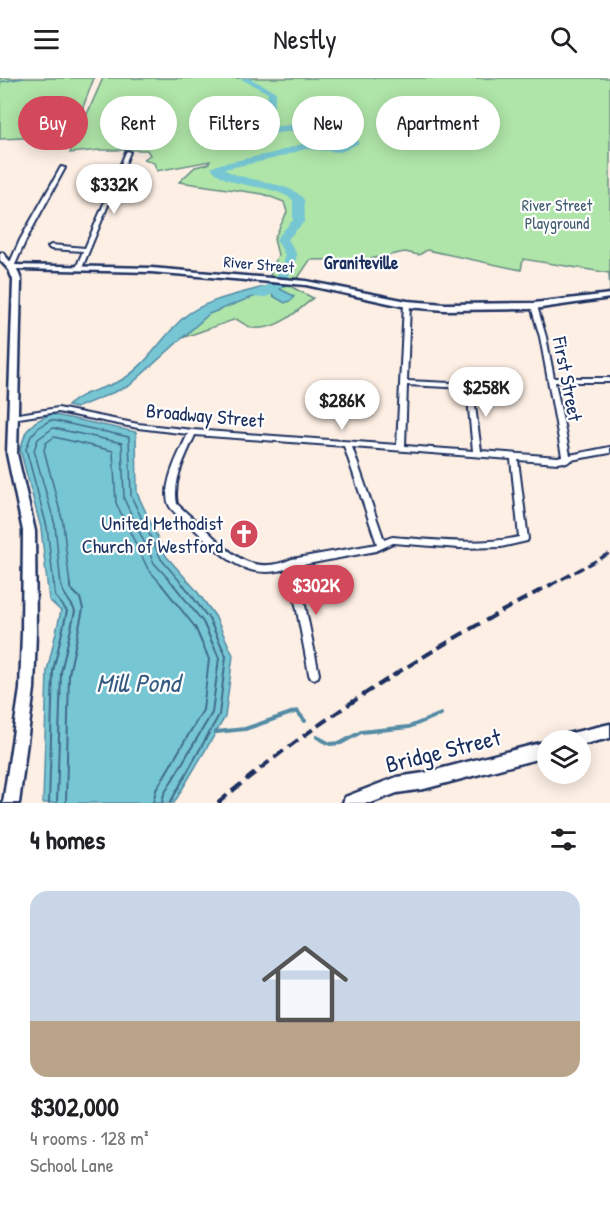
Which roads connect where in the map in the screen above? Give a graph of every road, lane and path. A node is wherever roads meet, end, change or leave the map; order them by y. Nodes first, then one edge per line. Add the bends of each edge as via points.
1 (128, 152) dead end
2 (63, 168) dead end
3 (51, 247) dead end
4 (86, 250) junction
5 (0, 255) edge
6 (11, 267) junction
7 (79, 268) junction
8 (610, 296) edge
9 (407, 304) junction
10 (534, 306) junction
11 (551, 380) junction
12 (610, 380) edge
13 (405, 383) junction
14 (12, 417) junction
15 (193, 432) junction
16 (347, 444) junction
17 (401, 447) junction
18 (610, 450) edge
19 (477, 452) junction
20 (514, 456) junction
21 (567, 459) junction
22 (381, 543) junction
23 (292, 563) junction
24 (314, 674) dead end
25 (610, 731) edge
26 (591, 735) edge
27 (537, 751) edge
28 (11, 803) edge
29 (351, 803) edge

1 - 4 street
2 - 6 street
3 - 4 street
4 - 7 street
5 - 6 main road
6 - 7 main road, River Street
6 - 14 main road via 17,280
7 - 9 main road, River Street via 290,282
8 - 10 main road, River Street
9 - 10 main road, River Street
9 - 13 street
10 - 11 street, First Street
11 - 12 street
11 - 21 street, First Street
13 - 17 street
13 - 19 street via 470,386
14 - 15 street, Broadway Street via 58,410
14 - 28 main road via 14,471 29,539 30,632 27,689
15 - 16 street, Broadway Street
15 - 23 street via 175,477 173,504 240,563 261,569
16 - 17 street, Broadway Street
16 - 22 street
17 - 19 street, Broadway Street
18 - 21 street, Broadway Street
19 - 20 street, Broadway Street
20 - 21 street, Broadway Street
20 - 22 street via 524,539 501,544 392,540
22 - 23 street via 376,548
23 - 24 street
25 - 26 main road
27 - 29 main road, Bridge Street via 397,785

